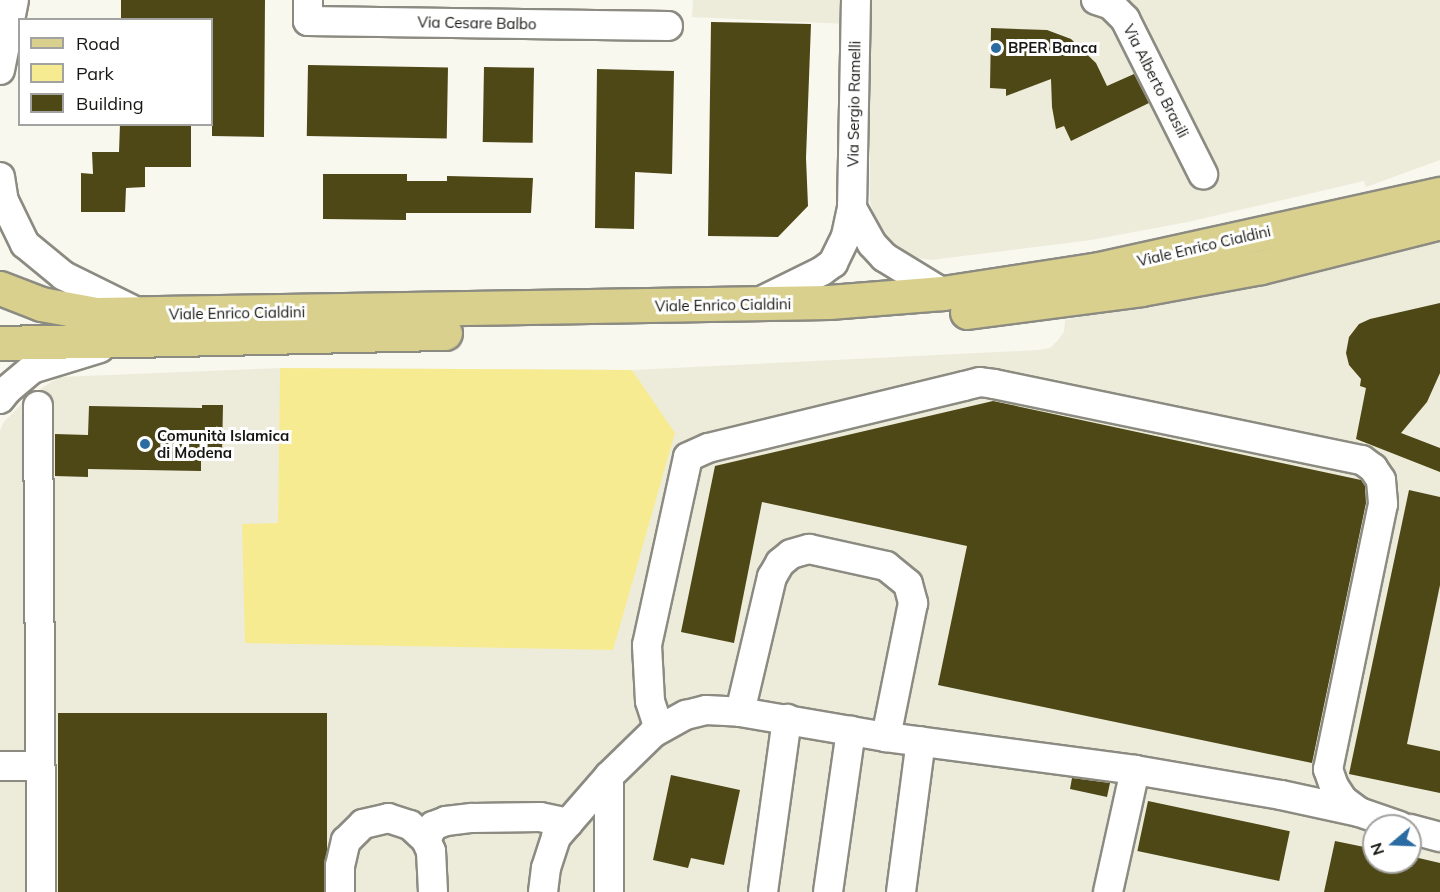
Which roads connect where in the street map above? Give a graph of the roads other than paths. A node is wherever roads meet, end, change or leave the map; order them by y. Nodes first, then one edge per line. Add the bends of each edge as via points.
1 (14, 0) edge
2 (308, 0) edge
3 (874, 0) edge
4 (1096, 0) edge
5 (855, 12) edge
6 (668, 26) dead end
7 (0, 70) edge
8 (1203, 174) dead end
9 (0, 177) edge
10 (1440, 194) edge
11 (852, 208) junction
12 (1440, 222) edge
13 (0, 288) edge
14 (945, 303) junction
15 (755, 304) junction
16 (137, 327) junction
17 (0, 343) edge
18 (0, 399) edge
19 (38, 405) dead end
20 (740, 712) junction
21 (787, 719) junction
22 (659, 729) junction
23 (851, 731) junction
24 (886, 737) junction
25 (921, 741) junction
26 (0, 766) edge
27 (38, 766) junction
28 (1135, 770) junction
29 (609, 776) junction
30 (1359, 812) junction
31 (1365, 814) edge
32 (568, 823) junction
33 (1422, 832) edge
34 (1440, 837) edge
35 (426, 840) junction
36 (41, 892) edge
37 (340, 892) edge
38 (433, 892) edge
39 (543, 892) edge
40 (609, 892) edge
41 (764, 892) edge
42 (828, 892) edge
43 (901, 892) edge
44 (1108, 892) edge

1 - 7 street
2 - 6 street, Via Cesare Balbo via 308,21
3 - 5 street
4 - 8 street, Via Alberto Brasili via 1111,5 1125,19
5 - 11 street, Via Sergio Ramelli
9 - 16 street via 4,201 24,244
10 - 14 main road, Viale Enrico Cialdini
11 - 14 street via 884,257
11 - 15 street, Via Sergio Ramelli via 846,236 833,263
12 - 14 main road, Viale Enrico Cialdini via 1228,273 1141,289
13 - 16 main road, Viale Enrico Cialdini via 52,306
14 - 15 main road, Viale Enrico Cialdini
14 - 16 main road, Viale Enrico Cialdini via 828,325
15 - 16 main road, Viale Enrico Cialdini
16 - 17 main road, Viale Enrico Cialdini
16 - 18 street via 32,369
19 - 27 street
20 - 21 street
20 - 22 street via 706,710
20 - 24 street via 772,577 791,554 809,549 886,566 908,584 913,603
21 - 23 street
21 - 41 street
22 - 29 street
22 - 30 street via 650,701 647,645 688,457 708,448 972,384 994,384 1362,460 1373,468 1382,480 1383,504 1328,769 1343,800
23 - 24 street
23 - 42 street
24 - 25 street
25 - 28 street
25 - 43 street
26 - 27 street
27 - 36 street
28 - 30 street
28 - 44 street
29 - 32 street
29 - 40 street
30 - 31 street
32 - 35 street via 540,817 446,821 433,826
32 - 39 street via 550,851
33 - 34 street
35 - 37 street via 410,825 388,818 363,824 346,841 340,866
35 - 38 street via 431,851

